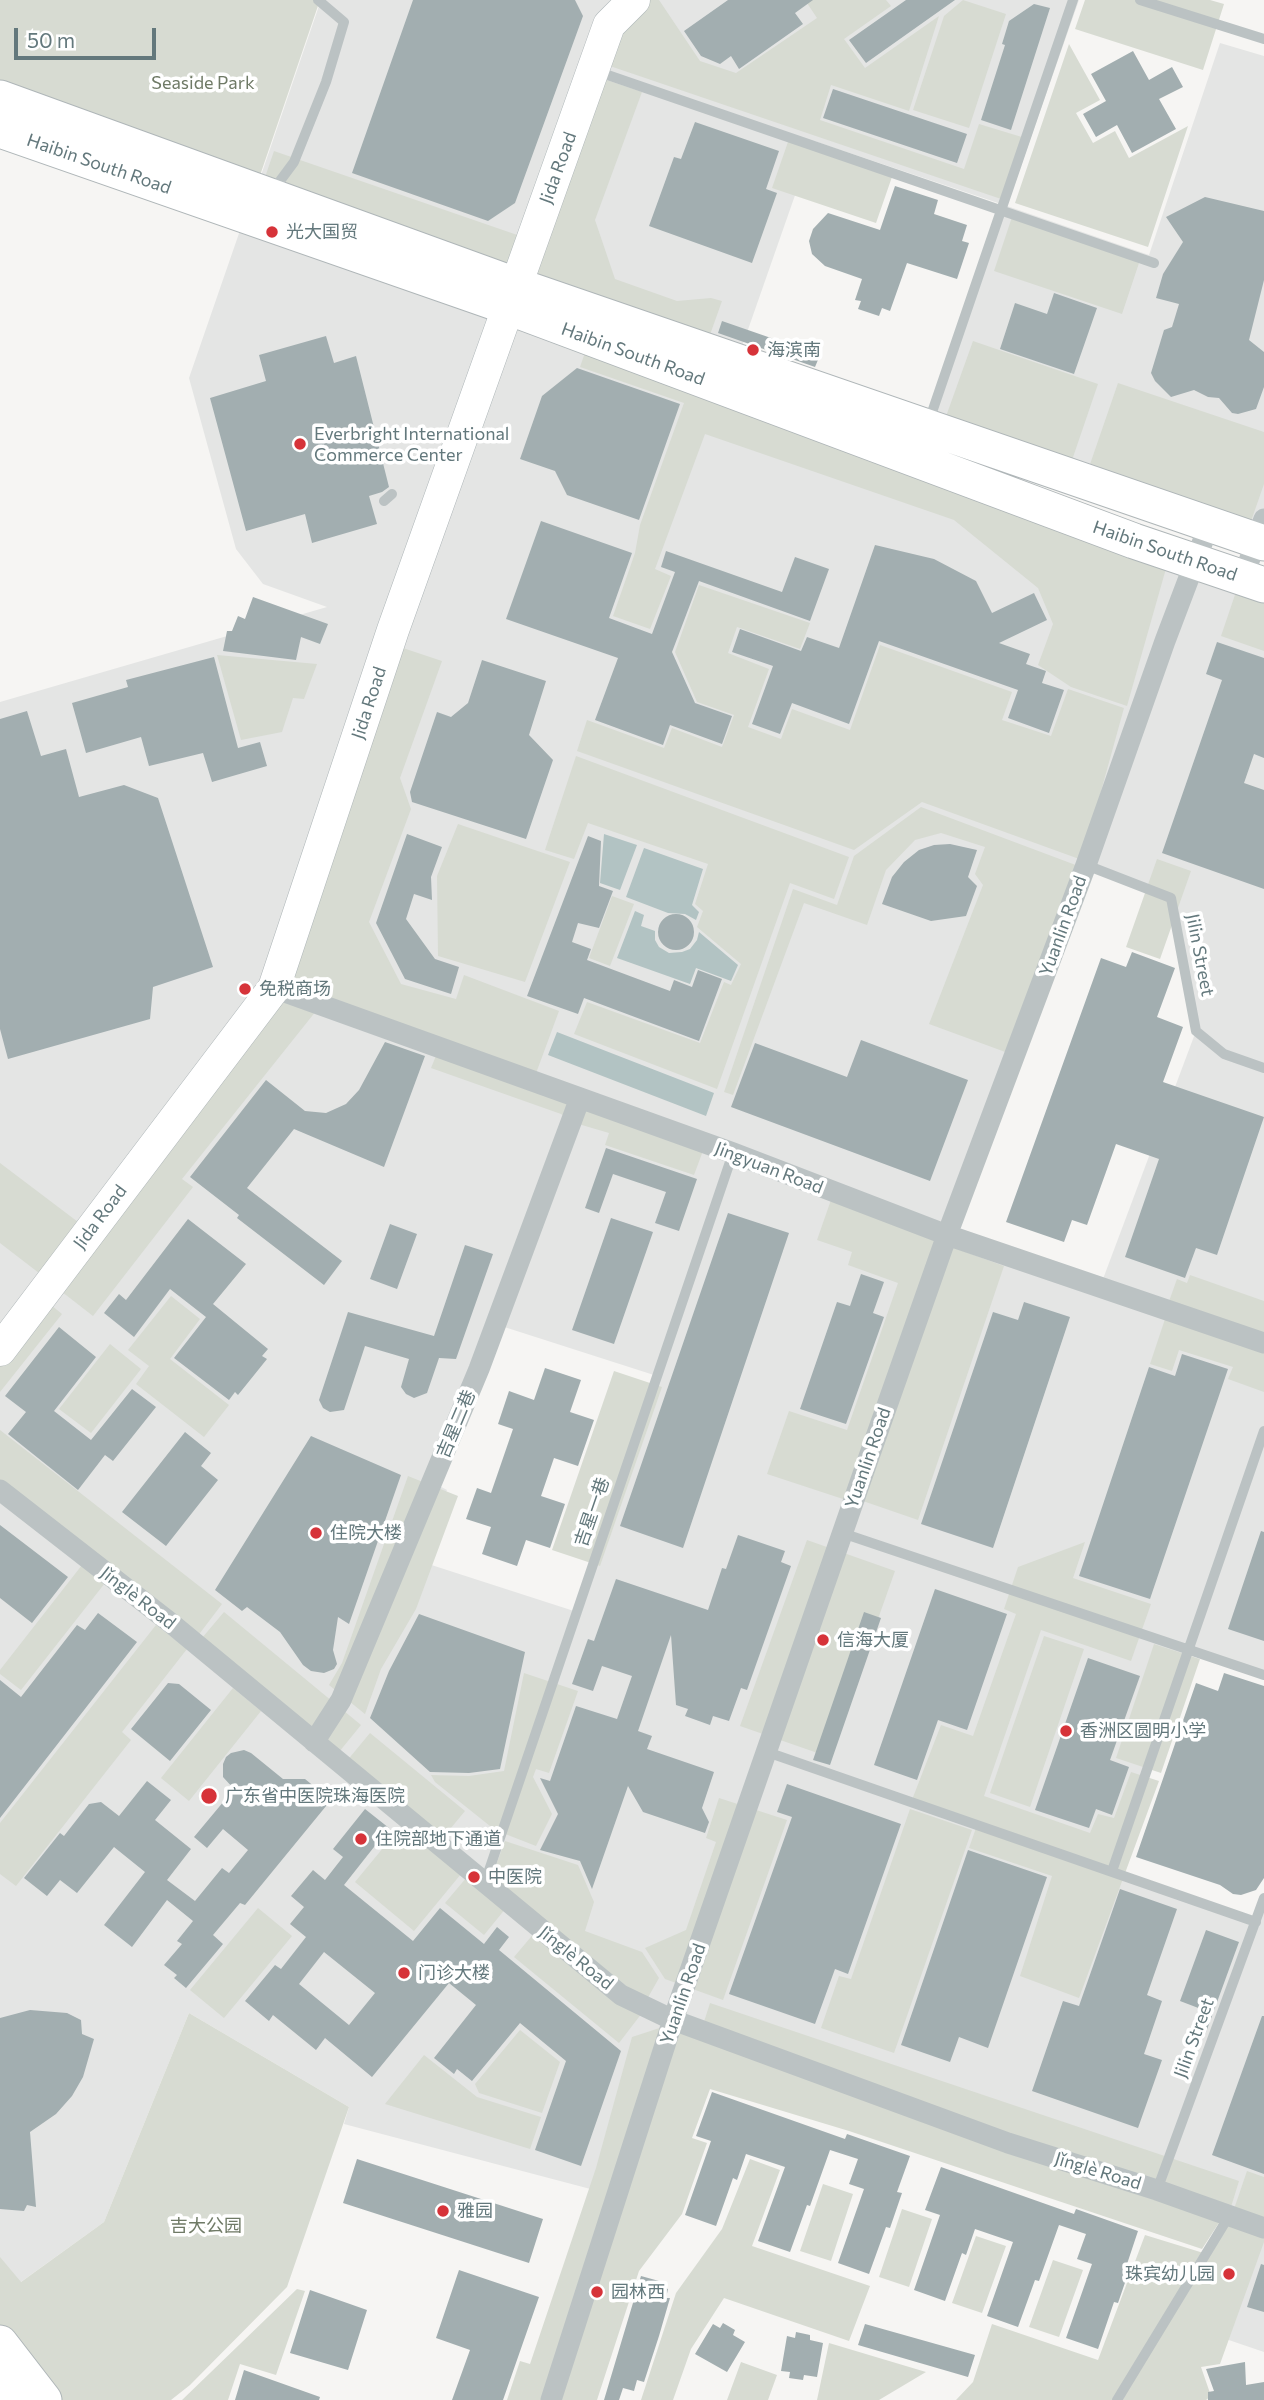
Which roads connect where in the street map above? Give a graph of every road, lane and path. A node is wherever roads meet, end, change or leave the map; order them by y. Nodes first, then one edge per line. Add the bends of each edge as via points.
1 (318, 0) edge
2 (634, 0) edge
3 (1073, 0) edge
4 (1140, 0) edge
5 (1264, 39) edge
6 (593, 70) junction
7 (0, 98) edge
8 (0, 130) edge
9 (269, 195) junction
10 (1002, 211) junction
11 (1154, 263) dead end
12 (512, 296) junction
13 (927, 427) junction
14 (1209, 525) junction
15 (1261, 534) edge
16 (1196, 563) junction
17 (1253, 581) edge
18 (1086, 865) junction
19 (274, 988) junction
20 (1264, 1068) edge
21 (580, 1098) junction
22 (733, 1153) junction
23 (947, 1235) junction
24 (1264, 1343) edge
25 (0, 1350) edge
26 (1264, 1431) edge
27 (0, 1490) edge
28 (842, 1533) junction
29 (1189, 1650) junction
30 (1264, 1675) edge
31 (314, 1742) junction
32 (767, 1752) junction
33 (1112, 1871) junction
34 (485, 1882) junction
35 (1264, 1898) edge
36 (1256, 1922) junction
37 (673, 2020) junction
38 (1157, 2190) junction
39 (1229, 2216) junction
40 (1264, 2228) edge
41 (0, 2343) edge
42 (0, 2386) edge
43 (11, 2400) edge
44 (44, 2400) edge
45 (551, 2400) edge
46 (1116, 2400) edge

1 - 9 lane via 344,22 294,162
2 - 6 main road, Jida Road via 609,25
3 - 10 lane
4 - 5 lane
6 - 10 lane
6 - 12 main road, Jida Road
7 - 9 main road, Haibin South Road
8 - 12 main road, Haibin South Road
9 - 12 main road, Haibin South Road
10 - 11 lane
10 - 13 lane
12 - 13 main road, Haibin South Road
12 - 16 main road, Haibin South Road
12 - 19 main road, Jida Road via 393,630
13 - 14 main road, Haibin South Road
14 - 15 main road, Haibin South Road
14 - 16 street, Yuanlin Road
15 - 17 street
16 - 17 main road, Haibin South Road
16 - 18 street, Yuanlin Road
18 - 20 lane, Jilin Street via 1171,898 1196,1031 1224,1055
18 - 23 street, Yuanlin Road
19 - 21 street, Jingyuan Road
19 - 25 main road, Jida Road
21 - 22 street, Jingyuan Road
21 - 31 street, 吉星二巷 via 473,1381 341,1700
22 - 23 street, Jingyuan Road
22 - 34 lane, 吉星一巷
23 - 24 street, Jingyuan Road
23 - 28 street, Yuanlin Road
26 - 29 lane
27 - 31 street, Jǐnglè Road
28 - 29 lane
28 - 32 street, Yuanlin Road
29 - 30 lane
29 - 33 lane
31 - 34 street, Jǐnglè Road
32 - 33 lane
32 - 37 street, Yuanlin Road
33 - 36 lane
34 - 37 street, Jǐnglè Road via 621,1995
35 - 36 lane, Jilin Street
36 - 38 lane, Jilin Street
37 - 38 street, Jǐnglè Road via 1009,2143
37 - 45 street, Yuanlin Road
38 - 39 street, Jǐnglè Road
39 - 40 street, Jǐnglè Road
39 - 46 lane
41 - 44 main road
42 - 43 main road

